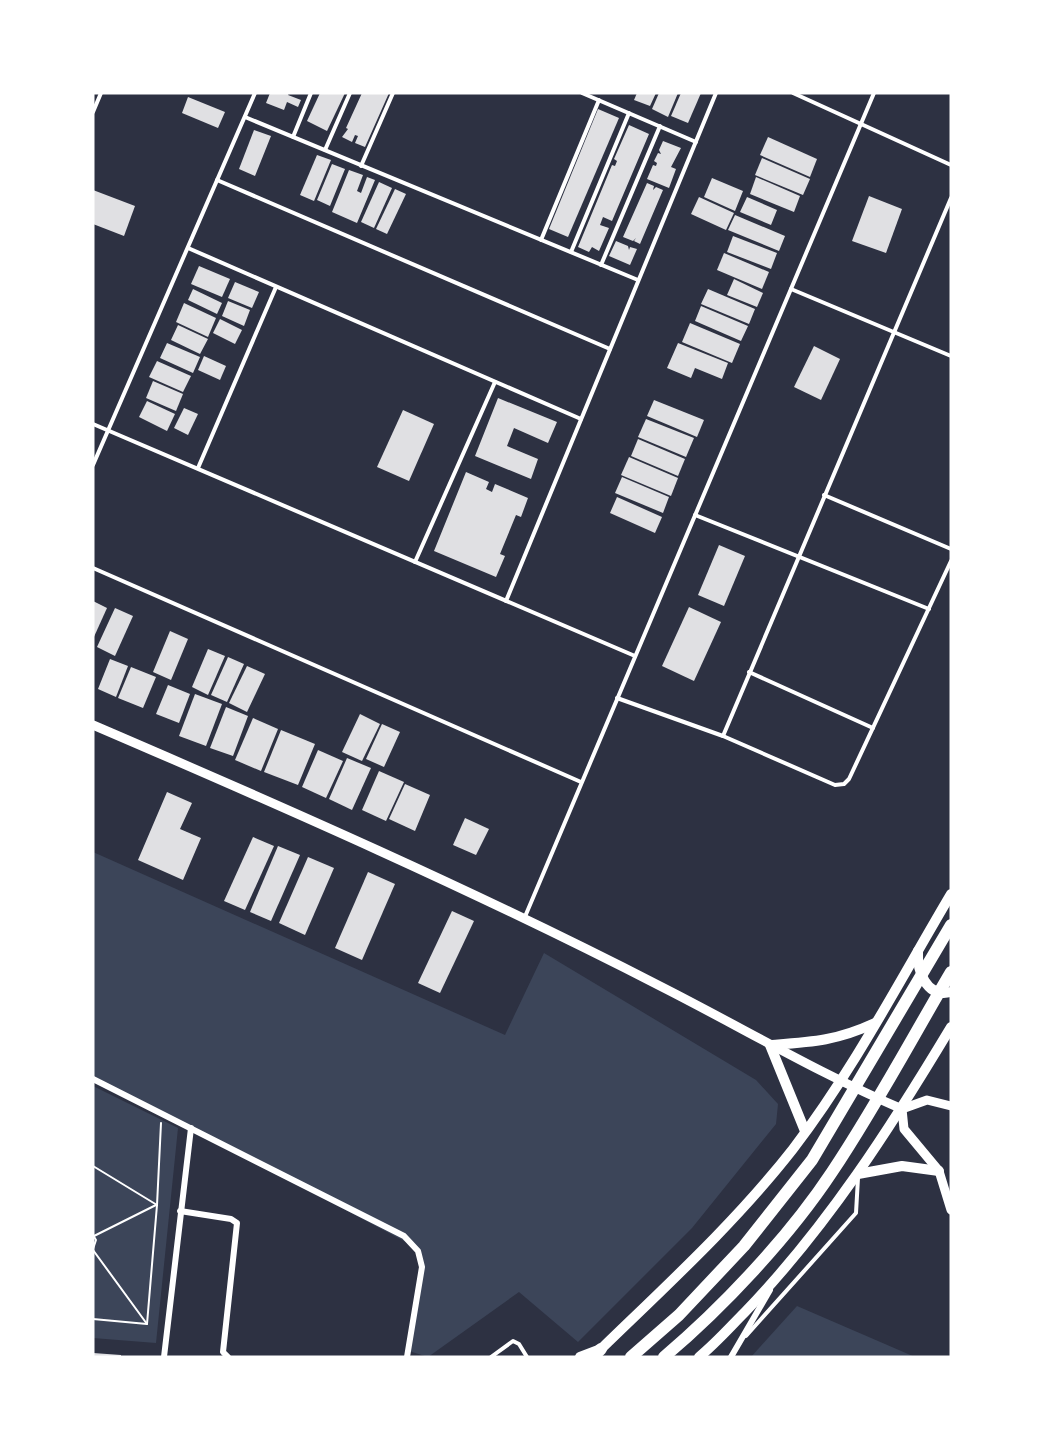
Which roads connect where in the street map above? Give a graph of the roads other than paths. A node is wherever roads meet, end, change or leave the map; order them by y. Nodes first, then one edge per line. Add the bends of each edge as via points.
1 (101, 93) edge
2 (255, 93) edge
3 (311, 93) edge
4 (350, 93) edge
5 (393, 93) edge
6 (582, 93) edge
7 (716, 93) edge
8 (793, 93) edge
9 (874, 93) edge
10 (599, 100) junction
11 (93, 112) edge
12 (629, 113) junction
13 (244, 117) junction
14 (660, 126) junction
15 (861, 126) junction
16 (293, 137) junction
17 (696, 142) junction
18 (324, 150) junction
19 (951, 165) edge
20 (362, 166) junction
21 (217, 180) junction
22 (951, 198) edge
23 (541, 240) junction
24 (188, 248) junction
25 (571, 252) junction
26 (601, 265) junction
27 (638, 280) junction
28 (276, 287) junction
29 (791, 290) junction
30 (894, 332) junction
31 (610, 349) junction
32 (951, 356) edge
33 (495, 382) junction
34 (581, 419) junction
35 (93, 424) edge
36 (109, 430) junction
37 (93, 465) edge
38 (198, 468) junction
39 (824, 495) junction
40 (695, 515) junction
41 (951, 549) edge
42 (798, 556) junction
43 (415, 561) junction
44 (951, 561) edge
45 (93, 568) edge
46 (506, 601) junction
47 (929, 609) junction
48 (635, 656) junction
49 (749, 672) junction
50 (617, 698) junction
51 (93, 725) edge
52 (873, 728) junction
53 (723, 736) junction
54 (582, 782) junction
55 (951, 894) edge
56 (523, 920) junction
57 (951, 925) edge
58 (918, 951) junction
59 (951, 972) edge
60 (951, 992) edge
61 (875, 1023) junction
62 (951, 1027) edge
63 (770, 1045) junction
64 (93, 1079) edge
65 (841, 1083) junction
66 (951, 1106) edge
67 (902, 1109) junction
68 (191, 1128) junction
69 (805, 1131) junction
70 (939, 1170) junction
71 (858, 1174) junction
72 (951, 1210) edge
73 (180, 1211) junction
74 (778, 1277) junction
75 (738, 1345) junction
76 (597, 1353) edge
77 (164, 1357) edge
78 (228, 1357) edge
79 (407, 1357) edge
80 (491, 1357) edge
81 (527, 1357) edge
82 (580, 1357) edge
83 (631, 1357) edge
84 (664, 1357) edge
85 (699, 1357) edge
86 (730, 1357) edge

1 - 11 lane
2 - 13 lane
3 - 16 lane
4 - 18 lane
5 - 20 lane
6 - 10 lane
7 - 17 lane
8 - 15 lane
9 - 15 lane
10 - 12 lane
10 - 23 lane
12 - 14 lane
12 - 25 lane
13 - 16 lane
13 - 21 lane
14 - 17 lane
14 - 26 lane
15 - 19 lane
15 - 29 lane
16 - 18 lane
17 - 27 lane
18 - 20 lane
20 - 23 lane
21 - 24 lane
21 - 31 lane
22 - 30 lane
23 - 25 lane
24 - 28 lane
24 - 36 lane
25 - 26 lane
26 - 27 lane
27 - 31 lane
28 - 33 lane
28 - 38 lane
29 - 30 lane
29 - 40 lane
30 - 32 lane
30 - 39 lane
31 - 34 lane
33 - 34 lane
33 - 43 lane
34 - 46 lane
35 - 36 lane
36 - 37 lane
36 - 38 lane
38 - 43 lane
39 - 41 lane
39 - 42 lane
40 - 42 lane
40 - 48 lane
42 - 47 lane
42 - 49 lane
43 - 46 lane
44 - 47 lane
45 - 54 lane
46 - 48 lane
47 - 52 lane
48 - 50 lane
49 - 52 lane
49 - 53 lane
50 - 53 lane
50 - 54 lane
51 - 56 street via 339,831
52 - 53 lane via 849,779 835,785
54 - 56 lane
55 - 58 main road
56 - 63 street
57 - 83 highway via 812,1160 744,1246 679,1315
58 - 60 main road via 918,969 923,980 943,994
58 - 61 main road
59 - 84 highway via 832,1173 762,1261
61 - 63 main road via 844,1037
61 - 65 main road
62 - 67 main road
63 - 65 street
63 - 69 main road
64 - 68 street
65 - 67 street
65 - 69 main road
66 - 67 street via 927,1100
67 - 70 street via 904,1129
67 - 71 main road
68 - 73 street
68 - 79 street via 404,1236 418,1251 422,1267
69 - 76 main road via 733,1220
70 - 71 main road via 903,1166
70 - 72 street
71 - 74 main road
71 - 75 lane via 856,1213
73 - 77 street
73 - 78 street via 237,1223 223,1352
74 - 75 street
74 - 85 main road
75 - 86 street
76 - 82 main road
80 - 81 lane via 513,1341

